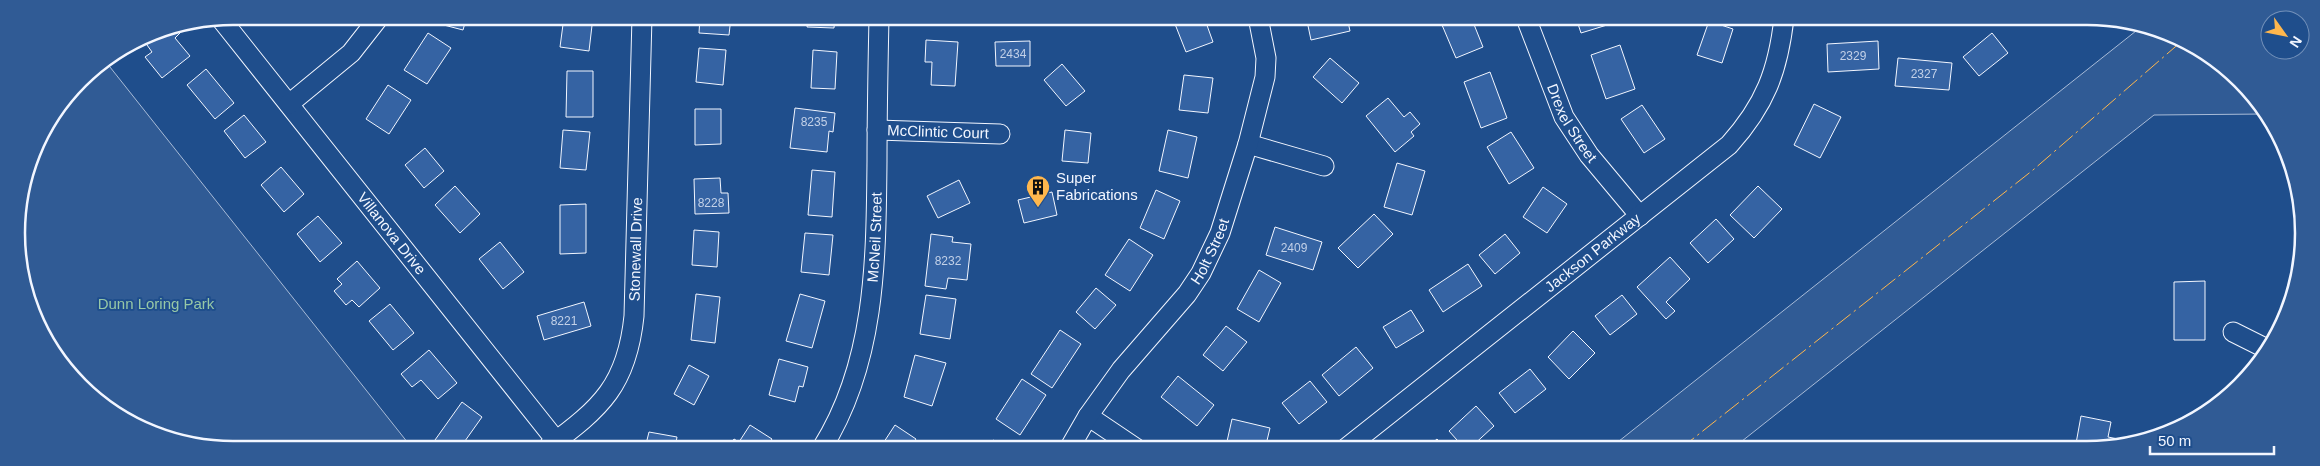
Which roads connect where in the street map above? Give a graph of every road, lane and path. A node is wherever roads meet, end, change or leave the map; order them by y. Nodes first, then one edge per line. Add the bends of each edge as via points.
1 (227, 25) edge
2 (373, 25) edge
3 (642, 25) edge
4 (879, 25) edge
5 (1260, 25) edge
6 (1529, 25) edge
7 (1783, 25) edge
8 (289, 104) junction
9 (877, 130) junction
10 (1000, 134) dead end
11 (1248, 144) junction
12 (1324, 166) dead end
13 (1640, 216) junction
14 (2233, 332) dead end
15 (2262, 346) edge
16 (1088, 416) junction
17 (551, 441) edge
18 (560, 441) edge
19 (826, 441) edge
20 (1073, 441) edge
21 (1125, 441) edge
22 (1355, 441) edge

1 - 8 street, Villanova Drive
2 - 8 street via 351,54
3 - 18 street, Stonewall Drive via 632,341 624,366 608,394
4 - 9 street, McNeil Street
5 - 11 street, Holt Street via 1266,58 1265,77
6 - 13 street, Drexel Street via 1564,117 1589,155
7 - 13 street, Jackson Parkway via 1773,72 1764,98 1749,123 1729,145
8 - 17 street, Villanova Drive
9 - 10 street, McClintic Court
9 - 19 street, McNeil Street via 873,291 867,333 854,379
11 - 12 street
11 - 16 street, Holt Street via 1220,233 1201,273 1187,294 1121,370
13 - 22 street, Jackson Parkway
14 - 15 street
16 - 20 street, Holt Street
16 - 21 street

